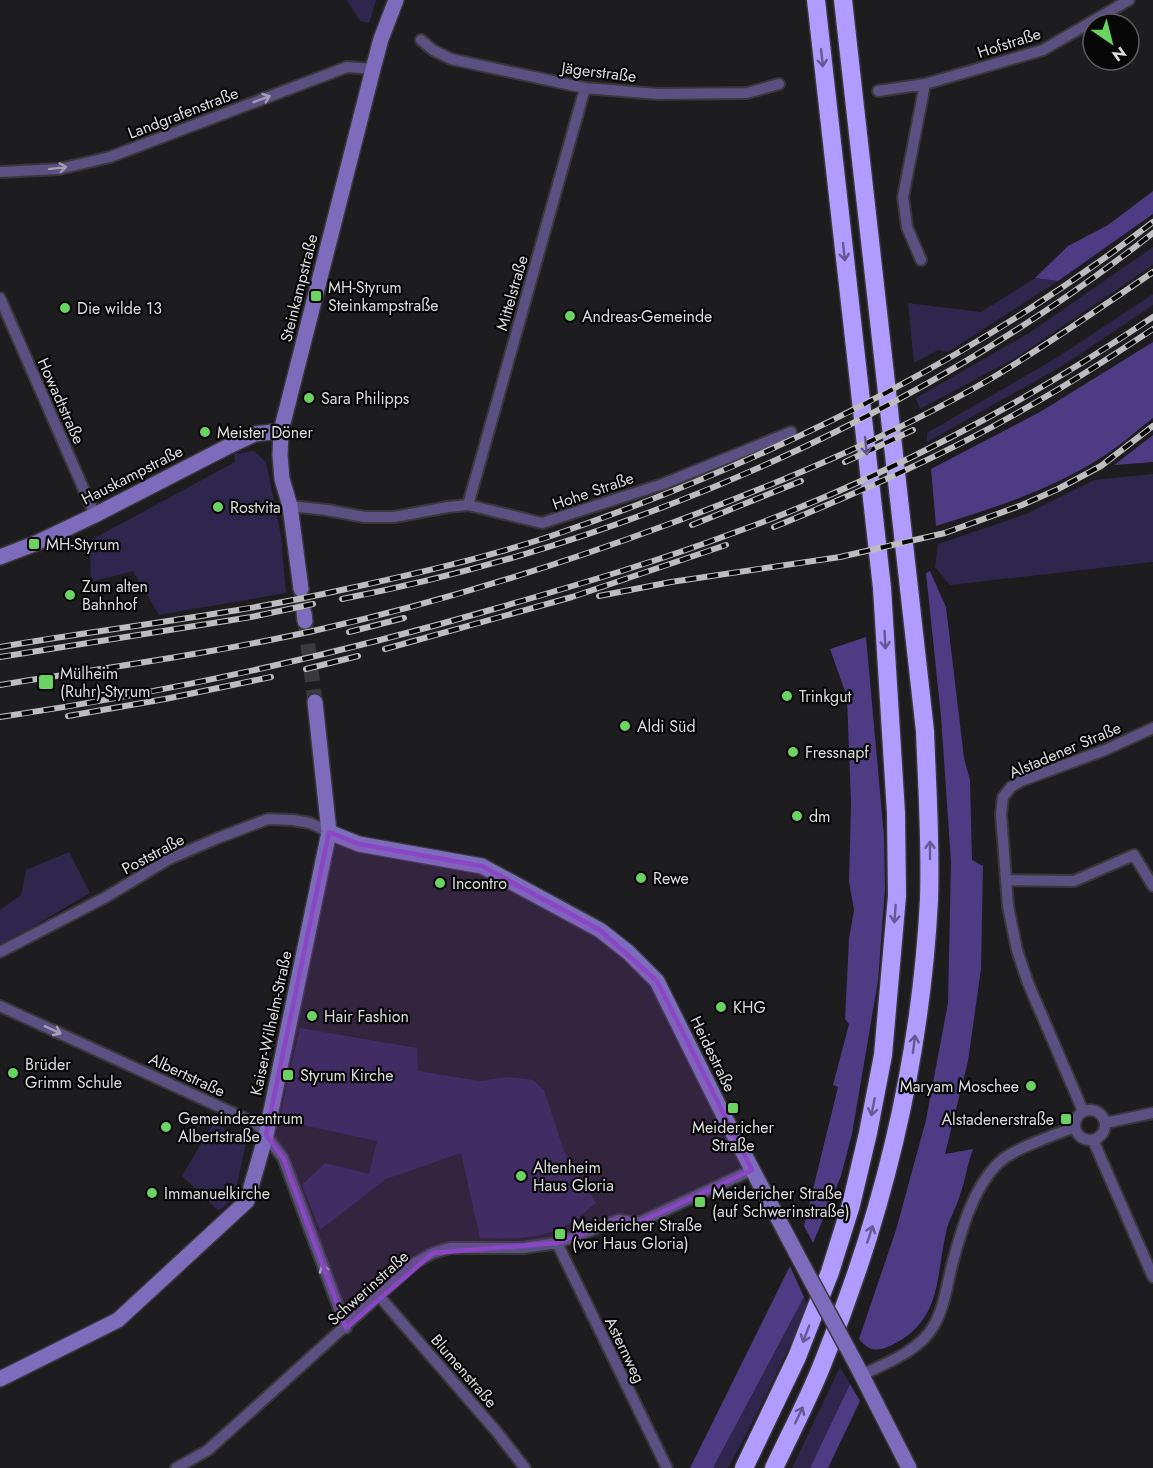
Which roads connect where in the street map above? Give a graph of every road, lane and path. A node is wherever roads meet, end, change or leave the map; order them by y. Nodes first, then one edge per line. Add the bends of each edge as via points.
1 (396, 0) edge
2 (816, 0) edge
3 (843, 0) edge
4 (1129, 0) edge
5 (421, 40) dead end
6 (373, 69) junction
7 (779, 84) dead end
8 (925, 84) junction
9 (585, 88) junction
10 (878, 91) dead end
11 (0, 172) edge
12 (921, 260) dead end
13 (0, 298) edge
14 (281, 431) junction
15 (791, 432) dead end
16 (468, 505) junction
17 (290, 506) junction
18 (95, 515) junction
19 (0, 556) edge
20 (301, 589) tunnel mouth
21 (315, 702) tunnel mouth
22 (1153, 728) edge
23 (329, 832) junction
24 (1006, 880) junction
25 (1153, 886) edge
26 (0, 952) edge
27 (0, 1006) edge
28 (1083, 1111) junction
29 (1153, 1113) edge
30 (1105, 1123) junction
31 (1075, 1127) junction
32 (266, 1136) junction
33 (1093, 1140) junction
34 (752, 1170) junction
35 (557, 1243) junction
36 (1153, 1277) edge
37 (379, 1296) junction
38 (346, 1328) junction
39 (859, 1370) junction
40 (0, 1378) edge
41 (176, 1468) edge
42 (525, 1468) edge
43 (667, 1468) edge
44 (744, 1468) edge
45 (774, 1468) edge
46 (909, 1468) edge

1 - 6 street, Steinkampstraße
2 -> 44 highway via 882,588 896,813 897,896 884,1055 851,1205 797,1357
45 -> 3 highway via 822,1368 875,1219 912,1057 929,897 925,731
4 - 8 street, Hofstraße via 1043,50
5 - 9 street, Jägerstraße via 451,59
11 -> 6 street, Landgrafenstraße via 59,169 110,158 347,67
6 - 14 street, Steinkampstraße
7 - 9 street, Jägerstraße via 747,93 658,94
8 - 10 street, Hofstraße
8 - 12 street via 903,197 907,227
9 - 16 street, Mittelstraße
13 - 18 street, Howadtstraße
14 - 17 street, Steinkampstraße via 282,479
14 - 18 street, Hauskampstraße via 255,435 227,447
15 - 16 street, Hohe Straße via 663,484 550,522 533,522
16 - 17 street, Hohe Straße via 394,517 365,517
17 - 20 street, Steinkampstraße
18 - 19 street, Hauskampstraße
21 - 23 street
22 - 24 street, Alstadener Straße via 1011,787 1003,797 1001,814
23 - 26 street, Poststraße via 310,823 268,819 169,859
23 - 32 street, Kaiser-Wilhelm-Straße
23 - 34 street, Heidestraße via 359,844 482,866 600,930 628,952 657,981
24 - 25 street via 1074,881 1134,855
24 - 28 street, Alstadener Straße via 1017,950
27 -> 32 street, Albertstraße via 257,1124
28 - 30 street via 1101,1114
28 - 31 street via 1076,1118
29 - 30 street
30 - 33 street via 1100,1136
31 - 33 street via 1078,1135
31 - 39 street via 1003,1159 982,1184 963,1226 933,1327 910,1350
38 -> 32 street, Albertstraße via 282,1158
32 - 40 street, Kaiser-Wilhelm-Straße via 247,1201 118,1320
33 - 36 street
34 - 35 street, Schwerinstraße via 638,1223 619,1220
34 - 39 street, Heidestraße, bridge
35 - 37 street, Schwerinstraße via 523,1248 450,1248 433,1253 415,1263
35 - 43 street, Asternweg
37 - 38 street, Schwerinstraße
37 - 42 street, Blumenstraße
38 - 41 street, Schwerinstraße via 208,1450
39 - 46 street, Heidestraße

